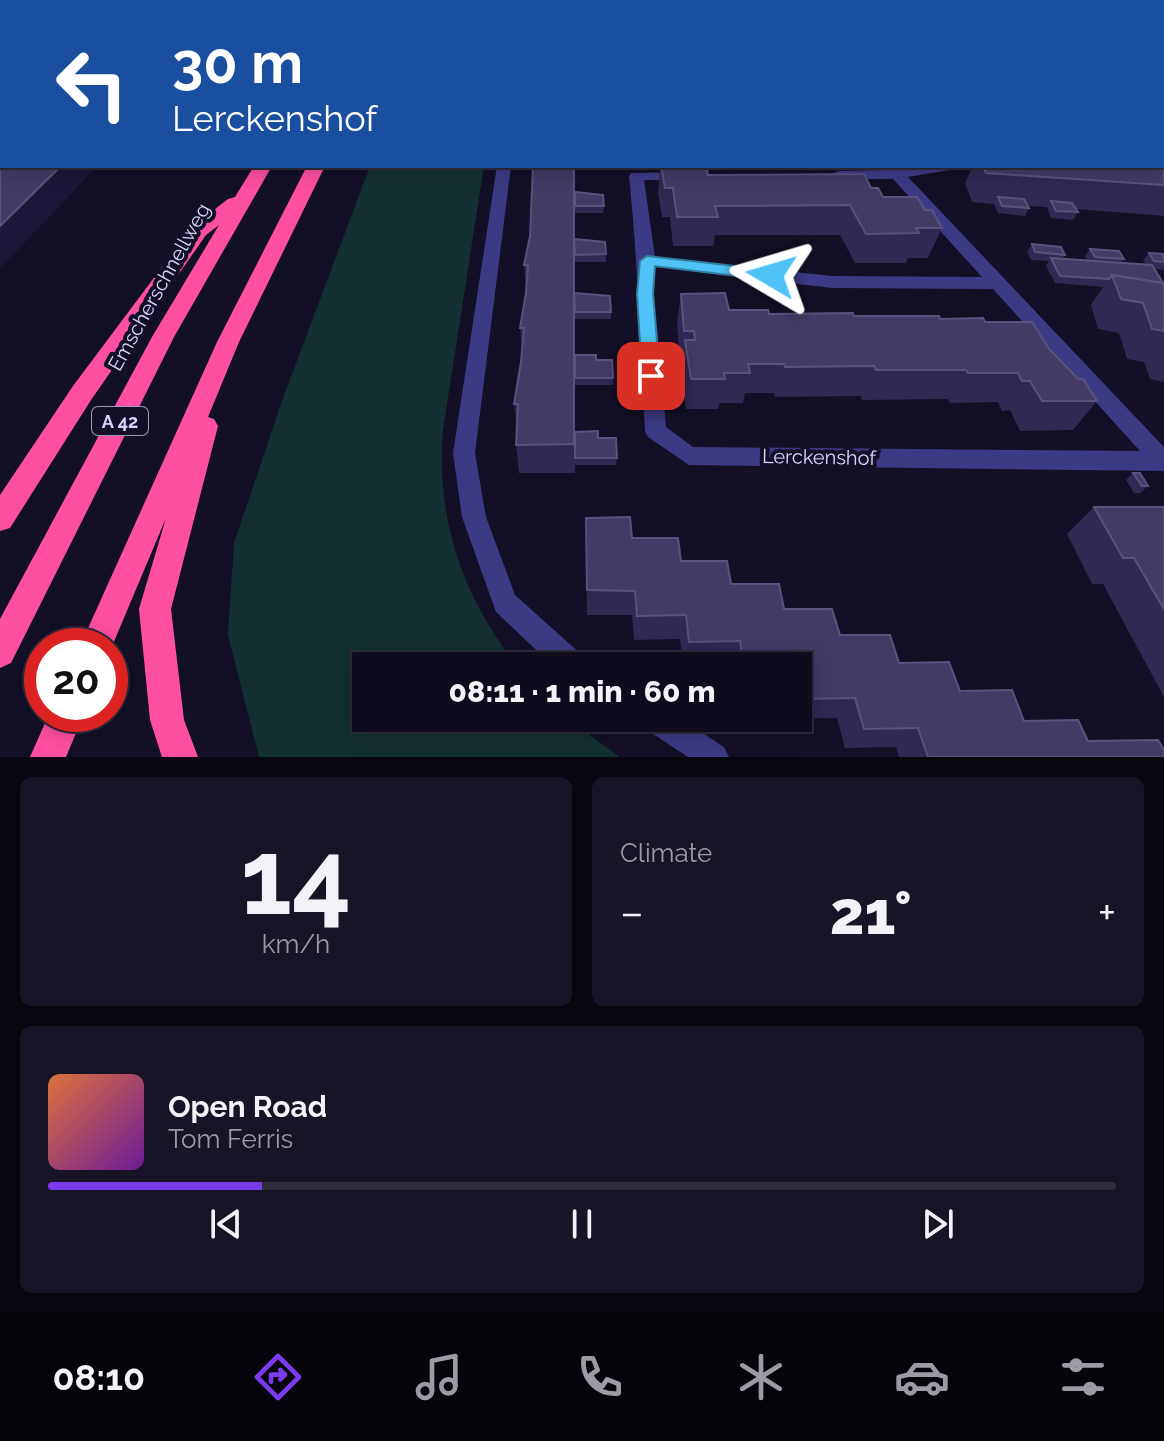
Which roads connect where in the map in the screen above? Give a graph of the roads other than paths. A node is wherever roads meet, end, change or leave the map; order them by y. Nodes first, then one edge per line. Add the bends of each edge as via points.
1 (262, 168) edge
2 (315, 168) edge
3 (504, 168) edge
4 (927, 168) edge
5 (893, 170) edge
6 (821, 175) edge
7 (697, 176) edge
8 (246, 194) junction
9 (647, 261) junction
10 (994, 283) junction
11 (228, 342) junction
12 (1163, 461) edge
13 (0, 519) edge
14 (104, 628) edge
15 (0, 652) edge
16 (558, 652) edge
17 (59, 732) edge
18 (676, 732) edge
19 (48, 757) edge
20 (180, 757) edge
21 (714, 757) edge

1 - 8 highway, Emscherschnellweg / A 42
2 - 11 highway
3 - 16 street via 464,453 474,517 505,603
4 - 5 street
5 - 6 street
5 - 10 street, Lerckenshof
7 - 9 street, Lerckenshof via 636,176
8 - 13 highway via 199,231 82,393
8 - 15 highway, Emscherschnellweg / A 42 via 163,337
9 - 10 street via 832,282
9 - 12 street, Lerckenshof via 656,431 689,456
10 - 12 street, Lerckenshof
11 - 14 highway
11 - 20 highway via 155,609 167,720
17 - 19 highway
18 - 21 street

